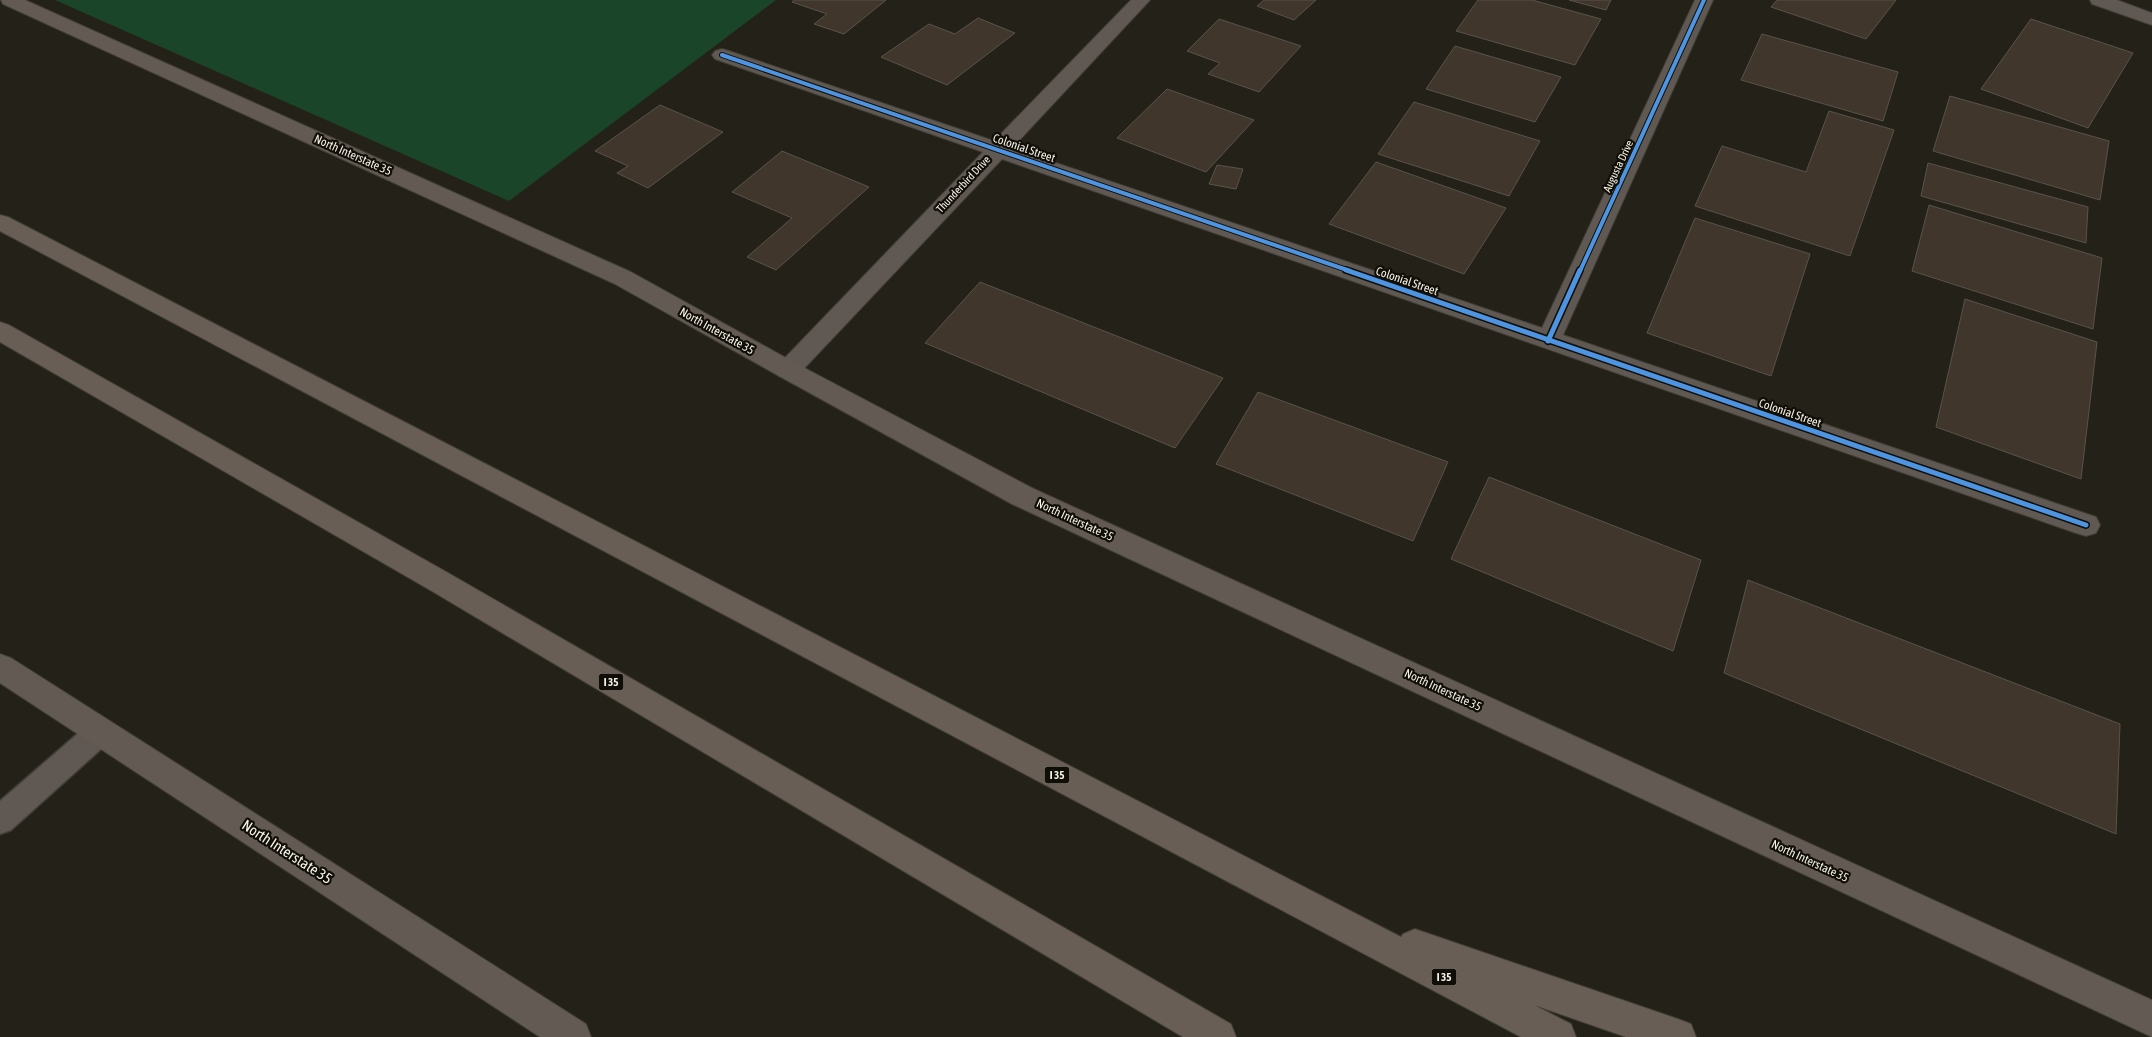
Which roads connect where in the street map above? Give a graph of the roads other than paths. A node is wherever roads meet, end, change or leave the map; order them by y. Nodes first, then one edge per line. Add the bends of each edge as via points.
1 (10, 0) edge
2 (1141, 0) edge
3 (1704, 0) edge
4 (2099, 0) edge
5 (2152, 19) edge
6 (722, 55) dead end
7 (996, 149) junction
8 (0, 222) edge
9 (0, 331) edge
10 (1548, 341) junction
11 (788, 370) junction
12 (2086, 525) dead end
13 (0, 667) edge
14 (100, 732) junction
15 (0, 820) edge
16 (1331, 917) junction
17 (2152, 1019) edge
18 (538, 1028) edge
19 (573, 1037) edge
20 (1218, 1037) edge
21 (1558, 1037) edge
22 (1678, 1037) edge

1 - 11 main road, North Interstate 35 via 623,278
2 - 7 street, Thunderbird Drive
3 - 10 street, Augusta Drive
4 - 5 street
6 - 7 street, Colonial Street
7 - 10 street, Colonial Street
7 - 11 street, Thunderbird Drive
8 - 16 highway, I 35
9 - 20 highway, I 35 via 448,587
10 - 12 street, Colonial Street
11 - 17 main road, North Interstate 35 via 1022,496
13 - 14 main road, North Interstate 35
14 - 15 lane
14 - 18 main road, North Interstate 35
16 - 21 highway, I 35
16 - 22 highway
18 - 19 main road, North Interstate 35

